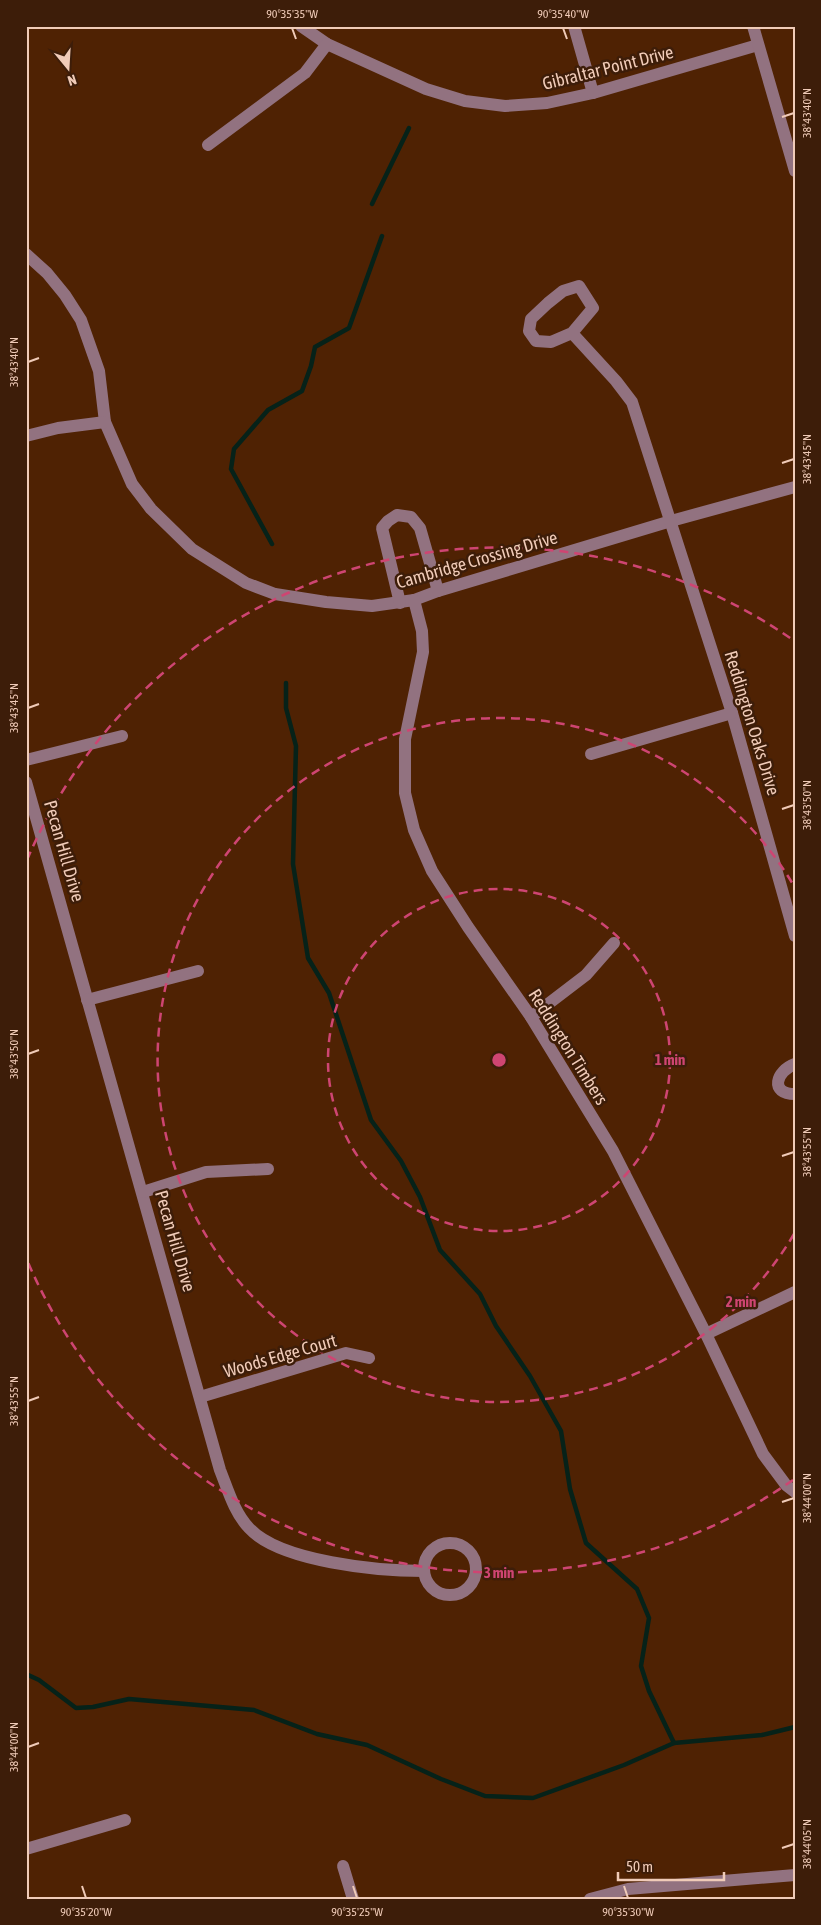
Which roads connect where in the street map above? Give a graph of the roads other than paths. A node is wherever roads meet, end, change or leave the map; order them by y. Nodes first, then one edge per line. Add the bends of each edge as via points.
1 (301, 26) edge
2 (574, 26) edge
3 (753, 26) edge
4 (327, 44) junction
5 (758, 45) junction
6 (593, 93) junction
7 (208, 145) dead end
8 (795, 171) edge
9 (26, 254) edge
10 (572, 333) junction
11 (104, 422) junction
12 (26, 436) edge
13 (795, 487) edge
14 (671, 521) junction
15 (438, 591) junction
16 (414, 600) junction
17 (400, 603) junction
18 (732, 713) junction
19 (122, 736) dead end
20 (591, 754) dead end
21 (26, 760) edge
22 (26, 782) edge
23 (795, 936) edge
24 (614, 943) dead end
25 (198, 971) dead end
26 (87, 1000) junction
27 (531, 1017) junction
28 (795, 1064) edge
29 (795, 1094) edge
30 (268, 1169) dead end
31 (143, 1192) junction
32 (795, 1292) edge
33 (706, 1334) junction
34 (369, 1358) dead end
35 (200, 1397) junction
36 (795, 1492) edge
37 (424, 1571) junction
38 (125, 1820) dead end
39 (26, 1849) edge
40 (343, 1866) dead end
41 (795, 1875) edge
42 (353, 1899) edge
43 (590, 1899) edge

1 - 4 street, Gibraltar Point Drive
2 - 6 street
3 - 5 street
4 - 6 street, Gibraltar Point Drive via 426,89 465,101 505,106 547,103
4 - 7 street via 305,73
5 - 6 street, Gibraltar Point Drive
5 - 8 street
9 - 11 street, Cambridge Crossing Drive via 53,280 81,320 98,371
10 - 10 street via 593,308 579,286 563,291 548,303 531,319 529,331 536,341 551,342
10 - 14 street, Reddington Oaks Drive via 632,402
11 - 12 street
11 - 17 street, Cambridge Crossing Drive via 132,484 146,502 192,550 216,566 274,594 372,606
13 - 14 street, Cambridge Crossing Drive
14 - 15 street, Cambridge Crossing Drive
14 - 18 street, Reddington Oaks Drive
15 - 16 street, Cambridge Crossing Drive
15 - 17 street via 420,528 411,518 397,515 382,528
16 - 17 street, Cambridge Crossing Drive
16 - 27 street, Reddington Timbers via 422,631 423,652 405,739 405,793 414,830 432,871
18 - 20 street
18 - 23 street, Reddington Oaks Drive
19 - 21 street
22 - 26 street, Pecan Hill Drive
24 - 27 street via 586,975
25 - 26 street
26 - 31 street, Pecan Hill Drive
27 - 33 street, Reddington Timbers via 613,1151
28 - 29 street via 779,1076 778,1082 779,1089 785,1094
30 - 31 street via 206,1172
31 - 35 street, Pecan Hill Drive
32 - 33 street
33 - 36 street, Reddington Timbers via 763,1454
34 - 35 street, Woods Edge Court via 346,1354
35 - 37 street, Pecan Hill Drive via 224,1478 240,1517 250,1529 278,1548 308,1557 395,1571
37 - 37 street via 435,1591 452,1596 460,1594 473,1582 477,1566 474,1557 462,1545 444,1543 429,1552
38 - 39 street
40 - 42 street
41 - 43 street via 628,1889

